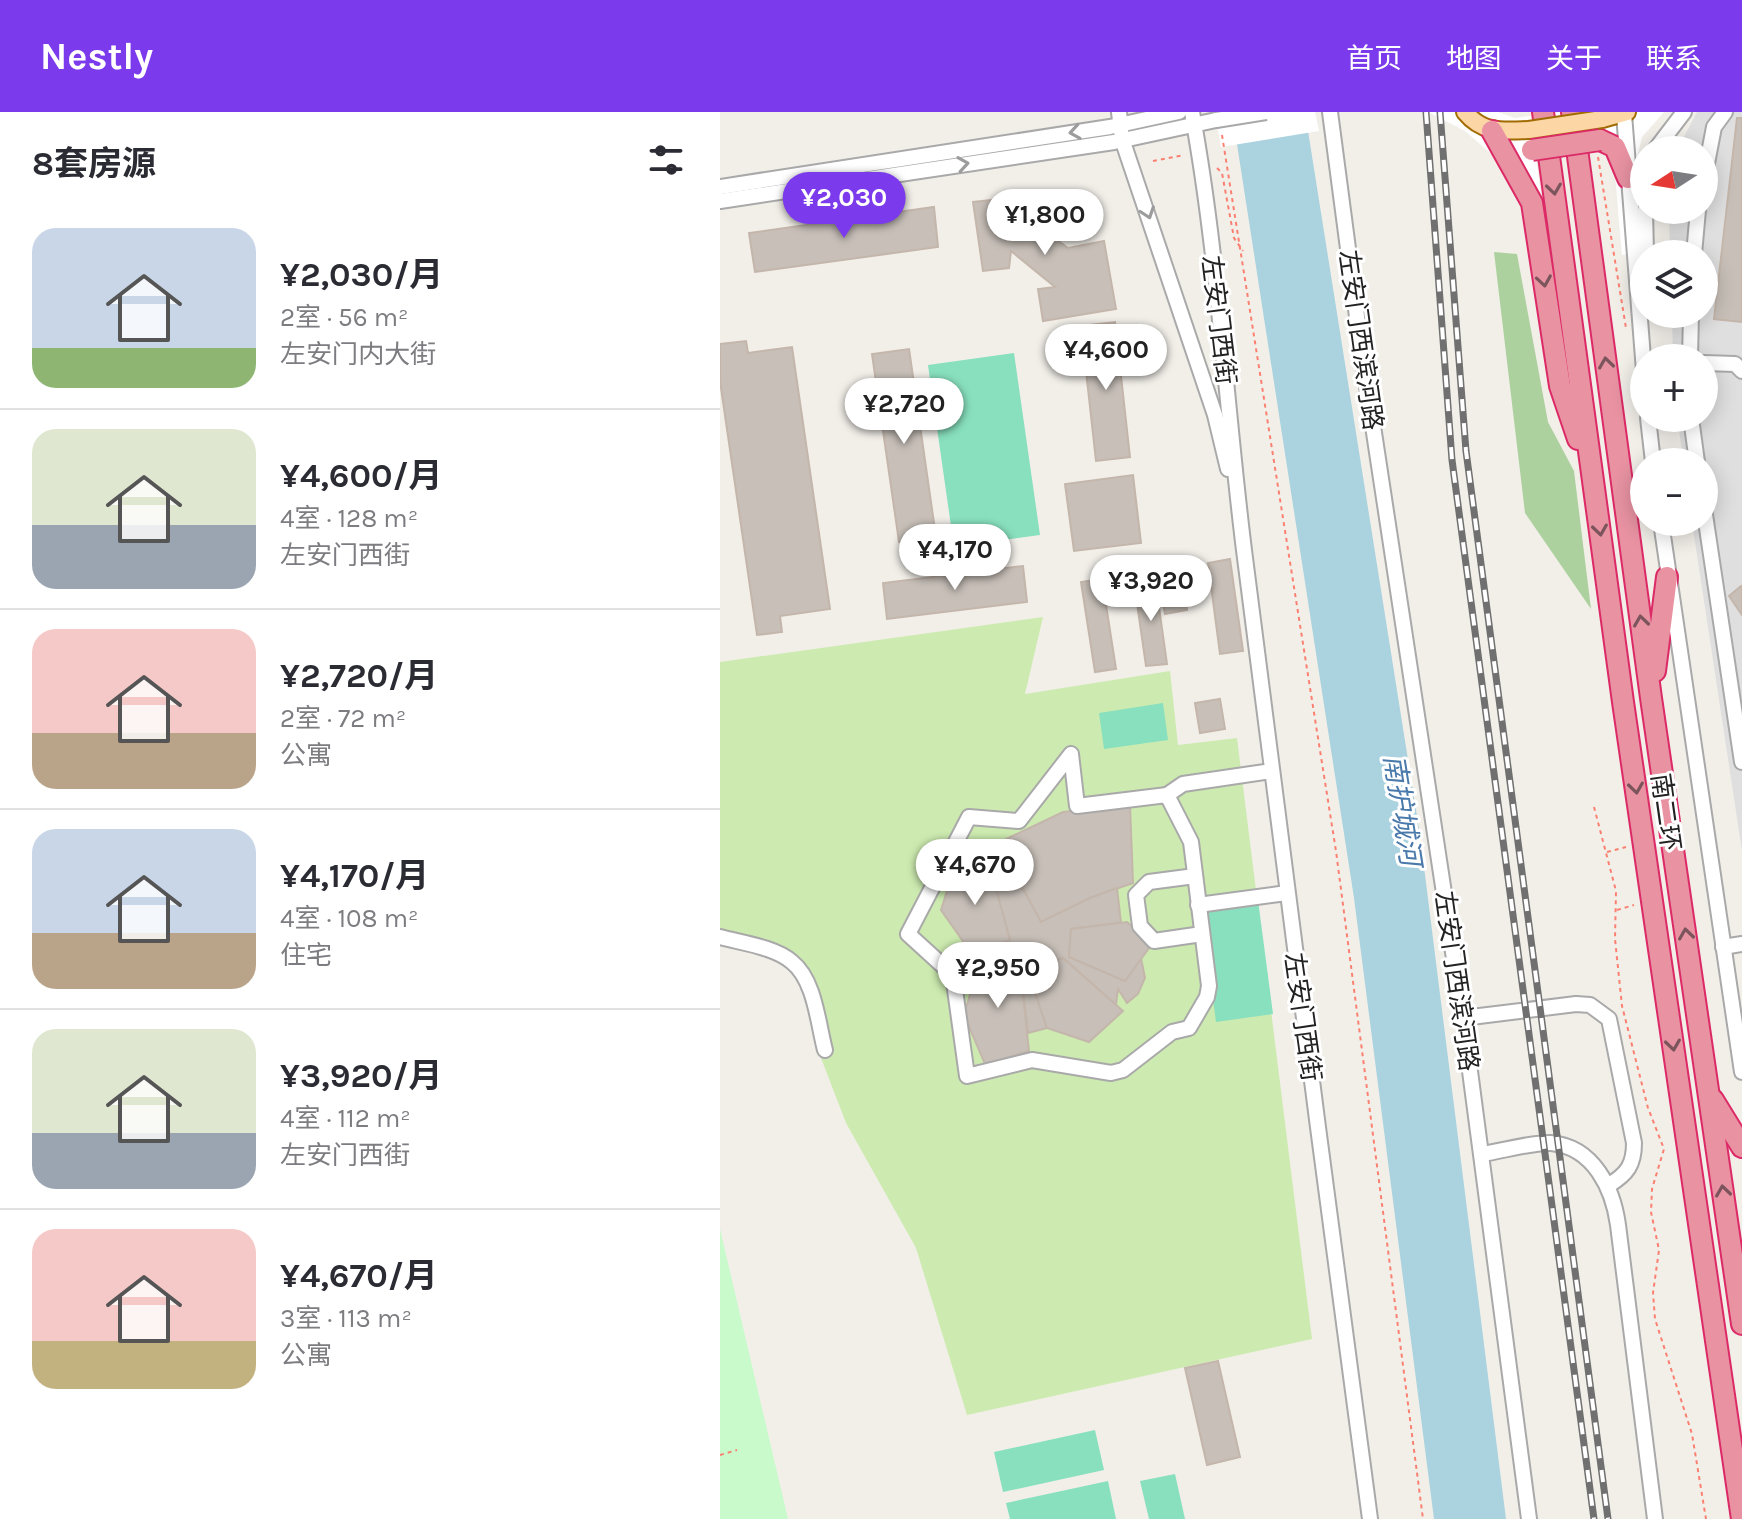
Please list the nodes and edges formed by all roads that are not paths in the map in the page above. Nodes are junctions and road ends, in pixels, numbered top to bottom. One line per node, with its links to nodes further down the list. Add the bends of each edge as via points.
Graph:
1 (1179, 112): 11 (street)
2 (1266, 112): 10 (street, bridge, via 1219,124)
3 (1330, 112): 41 (street, 左安门西滨河路)
4 (1465, 112): 12 (main road, via 1474,124)
5 (1543, 112): 25 (highway, 南二环, one-way to 25)
6 (1572, 112): 30 (highway, 南二环, one-way to 6)
7 (1684, 112): 14 (street)
8 (1725, 112): 15 (street)
9 (1626, 113): 13 (street); 16 (main road, bridge)
10 (1194, 118): 11 (street); 26 (street, 左安门西街)
11 (1120, 125): 18 (street, one-way to 18); 19 (street, one-way to 11); 26 (street, 左安门西街, one-way to 26, via 1215,415)
12 (1492, 131): 16 (main road); 20 (highway)
13 (1631, 136)
14 (1666, 136)
15 (1712, 136)
16 (1530, 140): 17 (highway, bridge, via 1615,147); 20 (highway, via 1525,169)
17 (1630, 166)
18 (720, 187)
19 (720, 201)
20 (1532, 203): 25 (highway, one-way to 25, via 1560,386)
21 (1639, 224): 22 (street)
22 (1640, 344)
23 (1718, 363): 24 (street)
24 (1740, 364)
25 (1594, 486): 52 (highway, 南二环, one-way to 52)
26 (1240, 516): 32 (street, 左安门西街)
27 (1663, 536): 29 (street)
28 (1708, 536): 31 (street)
29 (1667, 577): 30 (highway); 40 (street)
30 (1651, 698): 44 (highway, 南二环, one-way to 30)
31 (1742, 762)
32 (1272, 771): 33 (street, via 1183,784); 35 (street, 左安门西街)
33 (1167, 795): 34 (street, via 1191,842); 37 (street, via 1077,806 1071,754 1019,821 969,817 908,934 953,975 967,1076 1032,1060 1102,1073 1123,1070 1162,1038 1189,1028 1209,992)
34 (1195, 876): 36 (street); 37 (street, via 1149,882 1136,895 1140,926 1154,941)
35 (1287, 893): 36 (street); 49 (street, 左安门西街)
36 (1198, 905): 37 (street)
37 (1202, 934)
38 (720, 937): 42 (street, via 792,961 803,974)
39 (1742, 944): 40 (street)
40 (1723, 947): 43 (street)
41 (1463, 1018): 46 (street, 左安门西滨河路); 47 (street, via 1576,1004 1590,1005 1609,1019 1634,1159 1626,1174)
42 (825, 1050)
43 (1742, 1072)
44 (1709, 1094): 45 (highway); 48 (highway, 南二环, one-way to 44)
45 (1742, 1147)
46 (1482, 1154): 47 (street, via 1549,1143 1567,1147); 50 (street, 左安门西滨河路)
47 (1609, 1185): 51 (street)
48 (1742, 1324)
49 (1370, 1519)
50 (1529, 1519)
51 (1655, 1519)
52 (1742, 1519)

